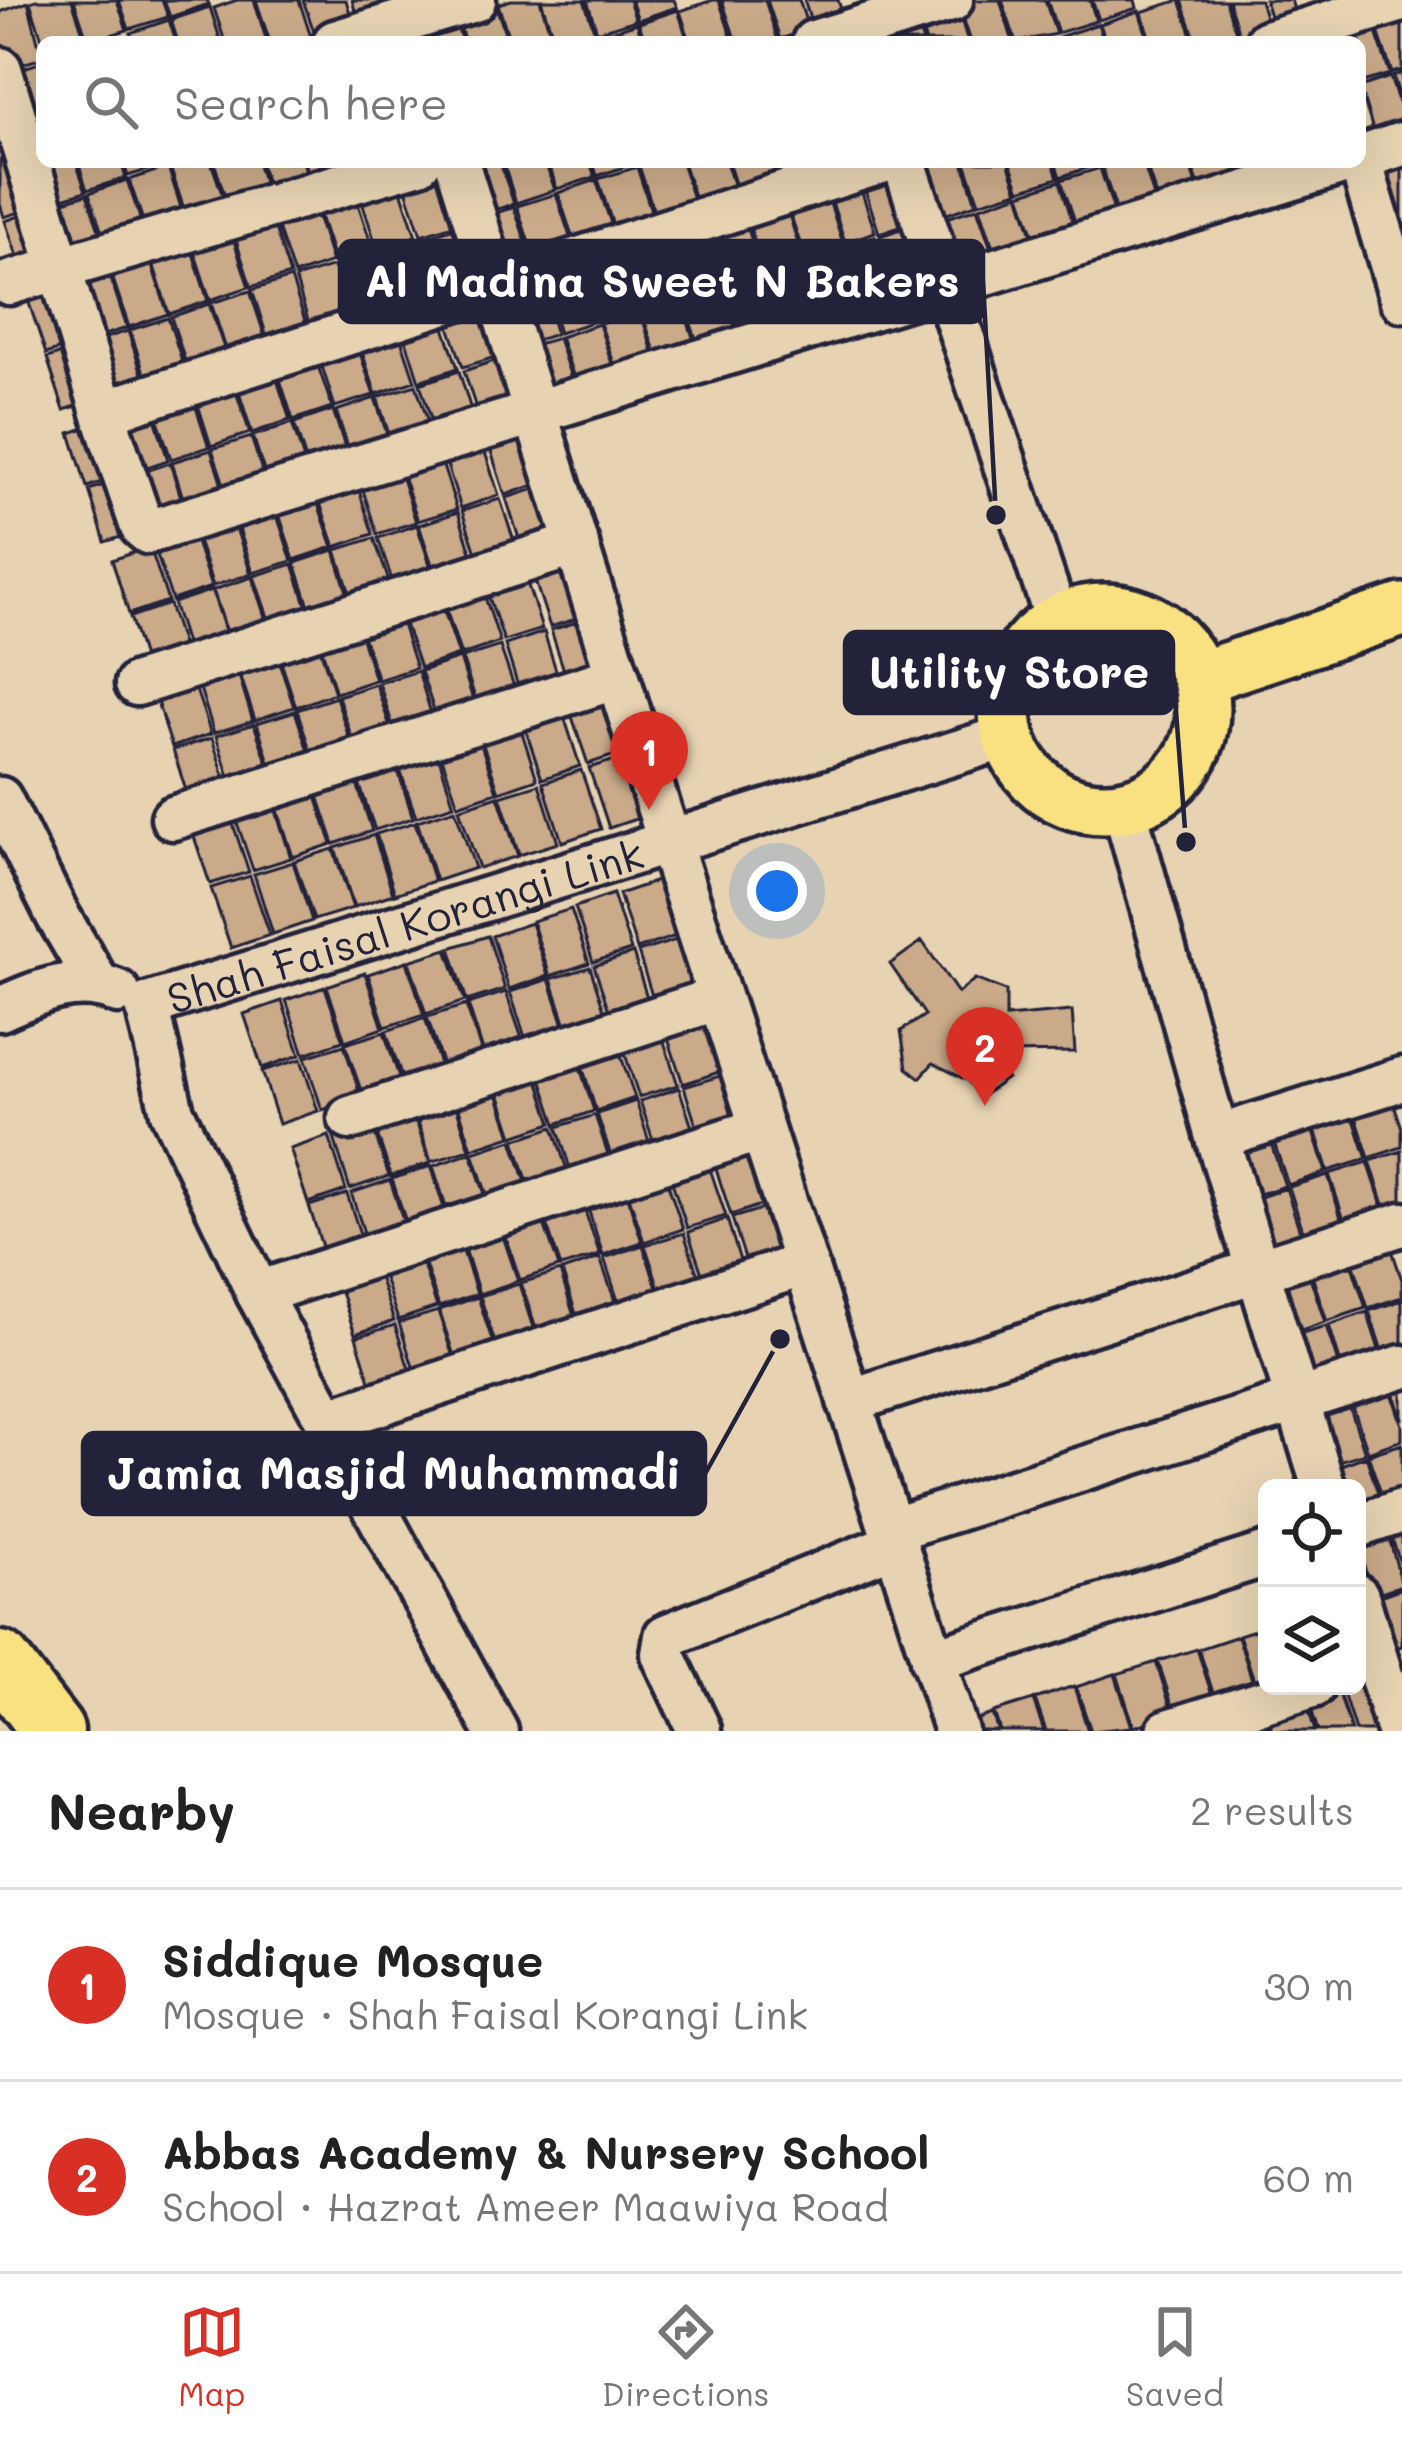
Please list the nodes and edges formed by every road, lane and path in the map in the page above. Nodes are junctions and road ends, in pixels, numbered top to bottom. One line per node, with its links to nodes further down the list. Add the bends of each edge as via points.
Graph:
1 (473, 0): 4 (street)
2 (951, 0): 5 (street)
3 (1402, 1): 6 (street)
4 (415, 20): 7 (street)
5 (860, 23): 8 (street)
6 (1318, 23): 9 (street)
7 (357, 36)
8 (829, 36)
9 (1283, 36)
10 (0, 69): 11 (street)
11 (20, 135): 20 (street)
12 (1402, 144): 13 (street)
13 (1366, 157)
14 (399, 168): 20 (street)
15 (459, 168): 22 (street)
16 (862, 168): 22 (street)
17 (906, 168): 23 (street)
18 (1326, 168): 23 (street)
19 (1363, 168): 24 (street)
20 (60, 268): 21 (street); 25 (street)
21 (9, 283)
22 (496, 286): 25 (street); 26 (street)
23 (942, 286): 26 (street); 29 (street)
24 (1401, 296)
25 (103, 412): 26 (street, via 148,532)
26 (536, 414): 27 (street)
27 (577, 544): 30 (street); 32 (street)
28 (1402, 610): 31 (main road)
29 (1057, 620): 31 (main road, via 1099,610 1141,616 1186,652); 33 (main road, via 1030,641 1012,670)
30 (618, 677): 36 (street); 37 (street)
31 (1198, 678): 35 (main road, via 1203,706 1190,760 1173,782)
32 (137, 684)
33 (1009, 736): 35 (main road, via 1021,763 1053,794 1094,808); 37 (street, Shah Faisal Korangi Link)
34 (0, 799): 38 (street)
35 (1124, 807): 45 (street)
36 (173, 818)
37 (668, 842): 39 (street); 40 (street, Shah Faisal Korangi Link)
38 (99, 986): 40 (street); 41 (street, via 39,992)
39 (719, 998): 43 (street); 44 (street)
40 (147, 1005): 49 (street, via 172,1112)
41 (0, 1009)
42 (1402, 1079): 45 (street)
43 (350, 1118)
44 (761, 1129): 47 (street); 49 (street)
45 (1217, 1137): 48 (street)
46 (1402, 1224): 48 (street)
47 (805, 1264): 52 (street); 53 (street)
48 (1257, 1268): 51 (street); 52 (street)
49 (258, 1293): 53 (street)
50 (1402, 1367): 51 (street)
51 (1297, 1400): 54 (street); 57 (street)
52 (849, 1401): 57 (street)
53 (329, 1420): 66 (street)
54 (1321, 1479)
55 (1402, 1511): 56 (street)
56 (1366, 1523)
57 (893, 1537): 60 (street); 64 (street, via 667,1636 663,1654)
58 (1258, 1557): 60 (street)
59 (1366, 1625): 62 (street)
60 (932, 1660): 67 (street)
61 (0, 1662): 65 (highway)
62 (1379, 1666): 69 (street)
63 (1284, 1695): 68 (street)
64 (699, 1730)
65 (53, 1731)
66 (496, 1731)
67 (956, 1731)
68 (1168, 1731)
69 (1398, 1731)

